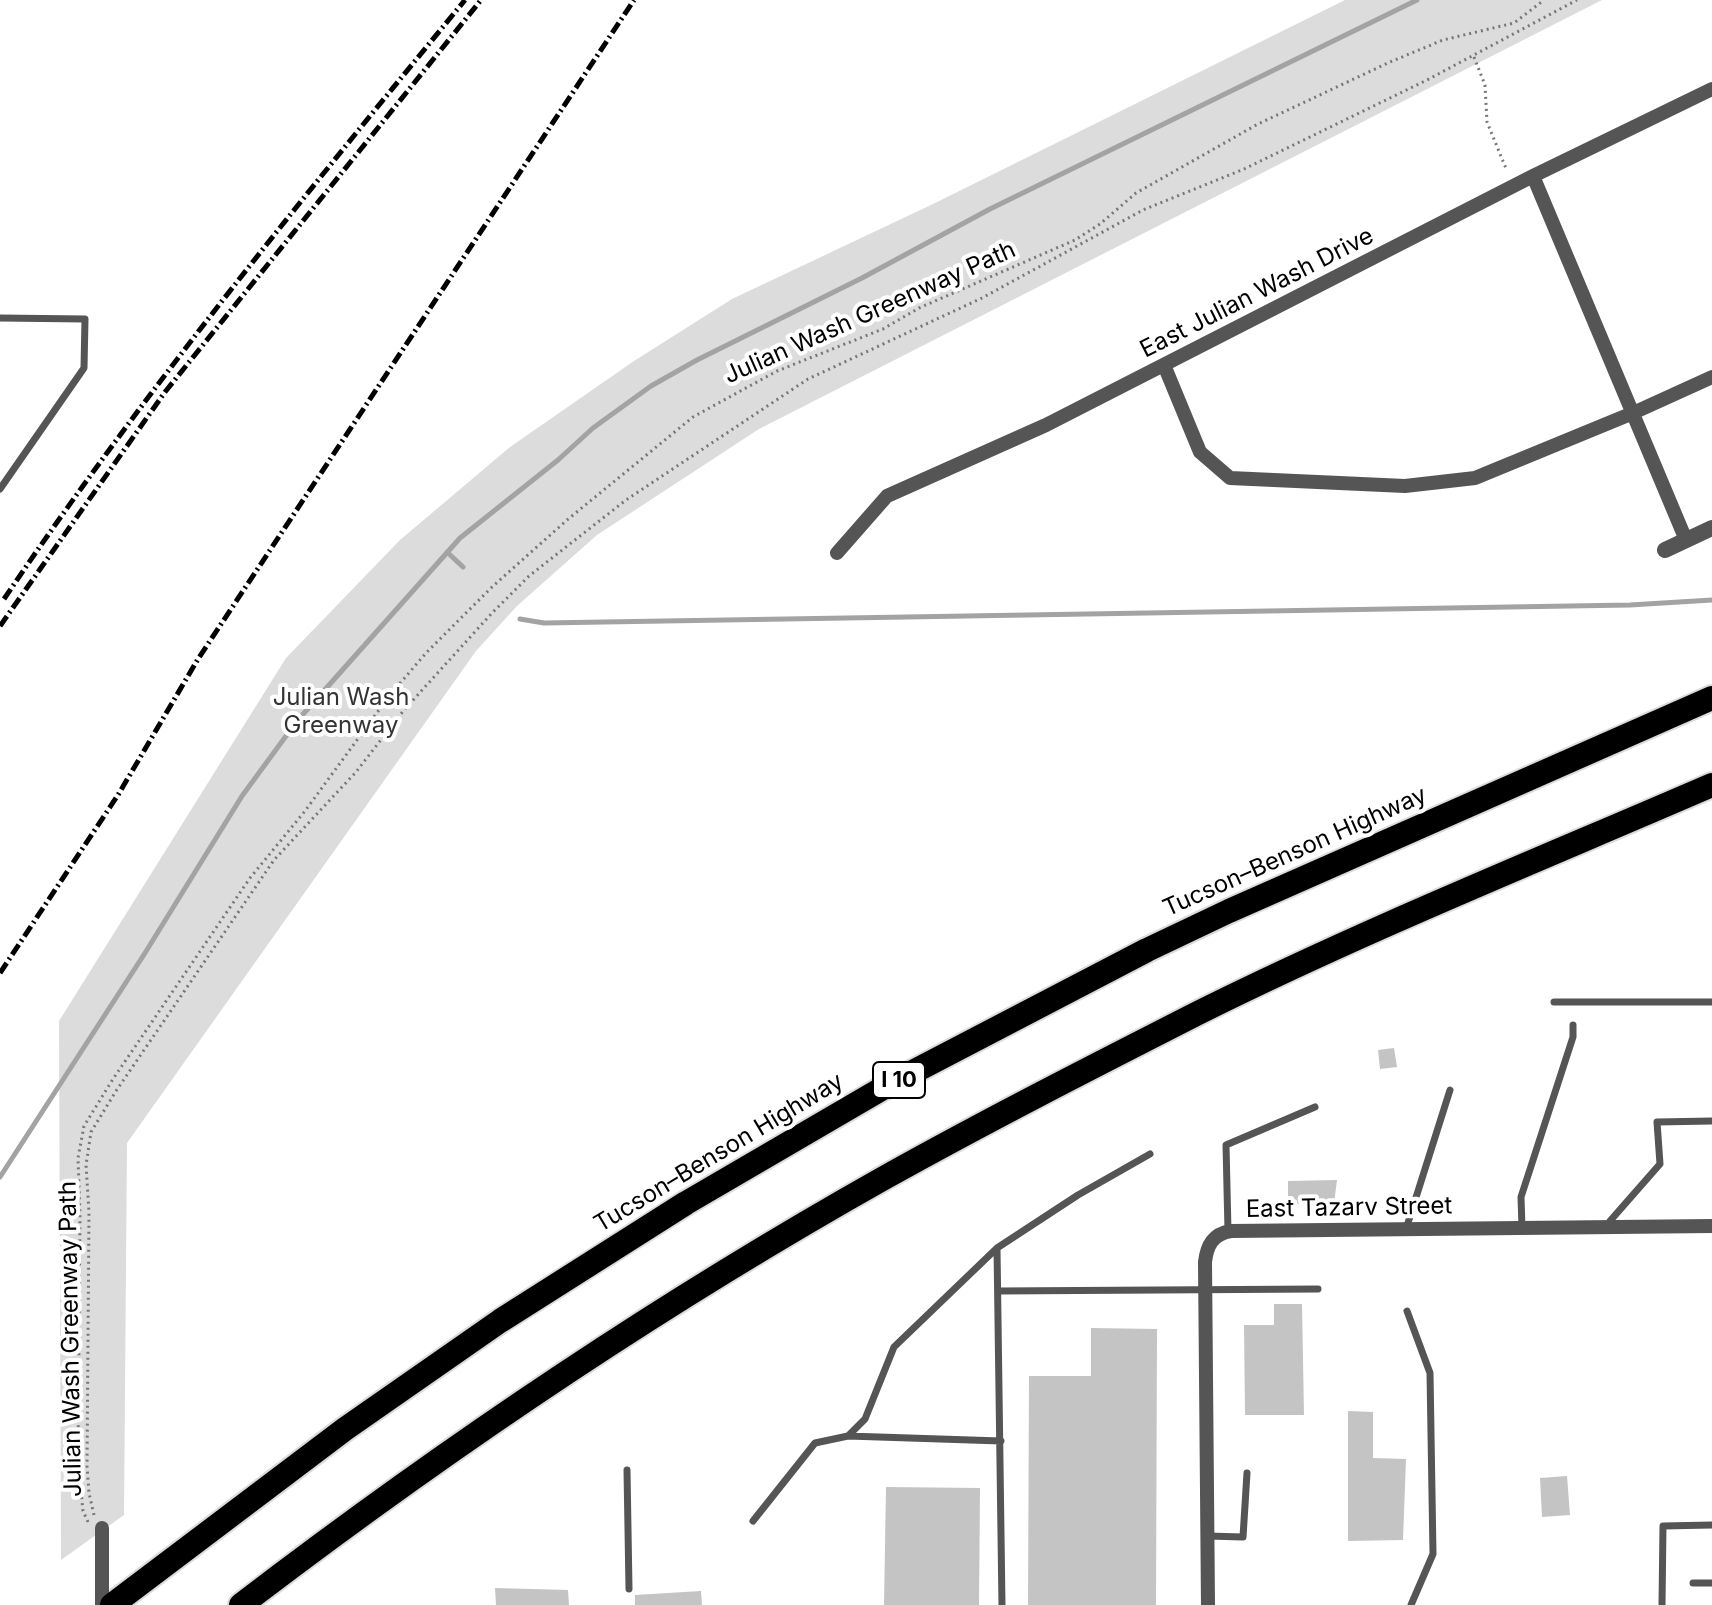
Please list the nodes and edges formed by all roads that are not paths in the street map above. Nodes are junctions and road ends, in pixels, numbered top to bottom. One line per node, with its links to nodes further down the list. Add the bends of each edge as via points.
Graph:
1 (1712, 89): 2 (street, East Julian Wash Drive)
2 (1533, 176): 4 (street, East Julian Wash Drive); 6 (street)
3 (0, 318): 7 (lane, via 85,319 84,368)
4 (1164, 365): 6 (street, via 1200,452 1230,478 1405,486 1475,478); 11 (street, East Julian Wash Drive, via 887,496)
5 (1712, 377): 6 (street)
6 (1633, 413): 9 (street)
7 (0, 489)
8 (1712, 528): 9 (street)
9 (1686, 540): 10 (street)
10 (1665, 550)
11 (837, 553)
12 (1712, 698): 43 (highway, Tucson–Benson Highway / I 10, via 1229,911 890,1084 686,1203 500,1321 345,1429)
13 (1712, 785): 44 (highway, via 1203,1011 883,1179 610,1344 426,1469)
14 (1554, 1002): 15 (lane)
15 (1712, 1002)
16 (1573, 1025): 23 (lane, via 1521,1197)
17 (1450, 1090): 24 (lane)
18 (1315, 1107): 25 (lane, via 1226,1145)
19 (1712, 1121): 22 (lane, via 1657,1122 1660,1164)
20 (1150, 1154): 26 (lane)
21 (1712, 1226): 22 (street, East Tazarv Street)
22 (1610, 1227): 23 (street, East Tazarv Street)
23 (1522, 1228): 24 (street, East Tazarv Street)
24 (1406, 1229): 25 (street, East Tazarv Street)
25 (1228, 1231): 28 (street, East Tazarv Street, via 1208,1244)
26 (997, 1248): 29 (lane); 31 (lane, via 894,1347 865,1419)
27 (1318, 1289): 28 (lane)
28 (1205, 1290): 29 (lane); 38 (street, East Tazarv Street)
29 (998, 1291): 32 (lane)
30 (1407, 1311): 47 (lane, via 1430,1373 1433,1554)
31 (848, 1436): 32 (lane); 35 (lane, via 815,1443)
32 (1001, 1441): 45 (lane)
33 (627, 1470): 41 (lane)
34 (1247, 1473): 38 (lane, via 1243,1537)
35 (753, 1521)
36 (1712, 1525): 48 (lane, via 1663,1526)
37 (102, 1528): 42 (street)
38 (1207, 1536): 46 (street, East Tazarv Street)
39 (1693, 1583): 40 (lane)
40 (1712, 1583)
41 (629, 1589)
42 (102, 1605)
43 (112, 1605)
44 (241, 1605)
45 (1002, 1605)
46 (1208, 1605)
47 (1411, 1605)
48 (1662, 1605)

